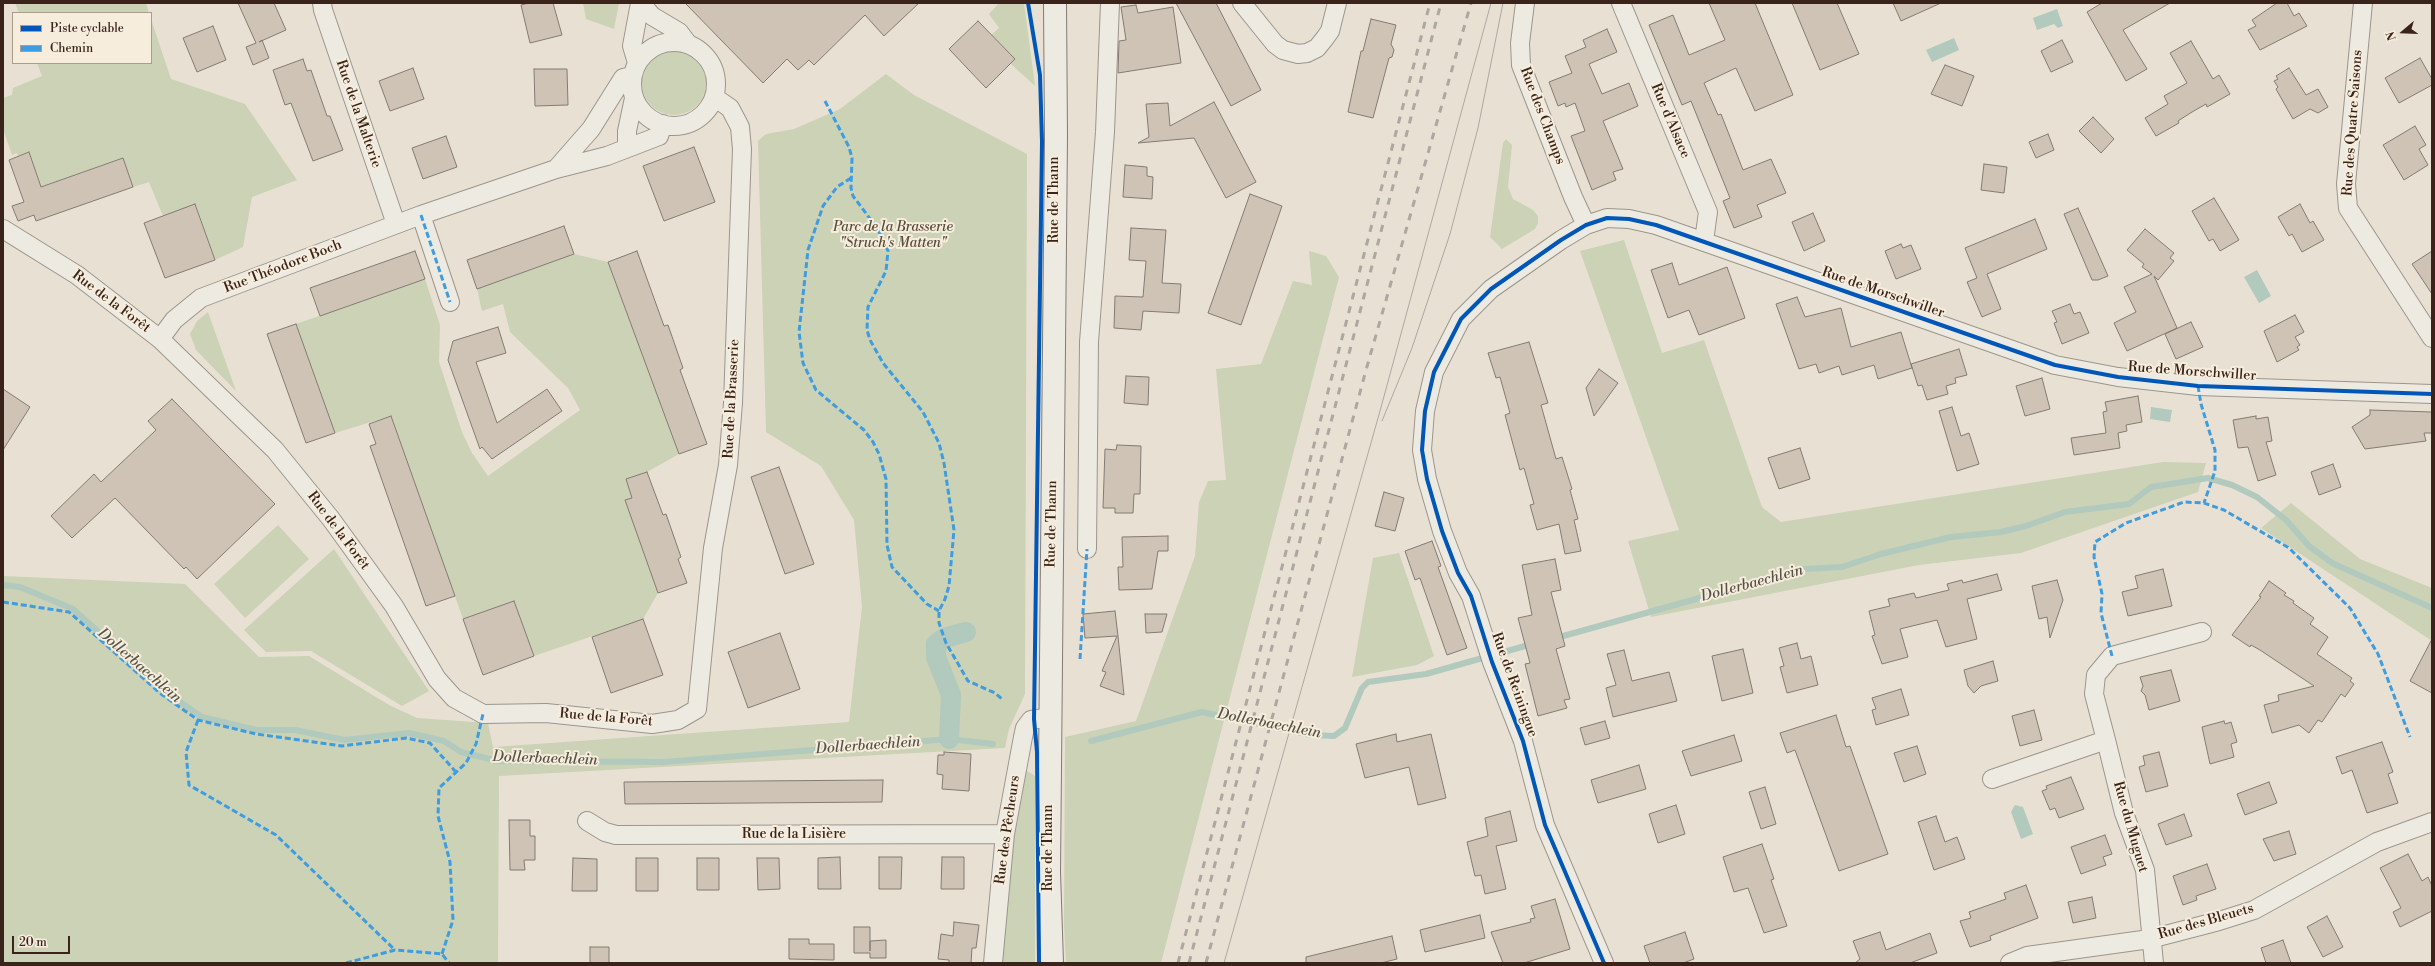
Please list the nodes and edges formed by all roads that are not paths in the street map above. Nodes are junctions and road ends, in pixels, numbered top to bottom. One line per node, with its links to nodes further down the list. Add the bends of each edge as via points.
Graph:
1 (322, 3): 20 (street, Rue de la Malterie)
2 (640, 3): 11 (street, via 652,16 679,32); 12 (street, via 632,46)
3 (1042, 3): 13 (main road, Rue de Thann)
4 (1055, 3): 13 (main road, Rue de Thann)
5 (1110, 3): 29 (street, via 1105,132 1090,342)
6 (1337, 3): 10 (street, via 1334,20 1325,38 1316,48 1298,54 1283,50 1276,44)
7 (1525, 3): 21 (street, Rue des Champs, via 1521,32 1522,65)
8 (1621, 3): 23 (street, Rue d'Alsace, via 1708,212)
9 (2363, 3): 25 (street, Rue des Quatre Saisons, via 2346,184 2348,208)
10 (1242, 4)
11 (688, 44): 12 (street, via 677,42 654,47 644,54); 14 (street, via 700,50 709,60 716,84)
12 (635, 69): 15 (street); 18 (street, Rue Théodore Boch, via 623,78 591,129)
13 (1056, 85): 32 (main road, Rue de Thann)
14 (714, 97): 16 (street, via 704,113 688,124); 31 (street, Rue de la Brasserie, via 730,108 740,127 742,149 733,403 728,465 713,548)
15 (634, 98): 16 (street, via 650,119); 17 (street, via 627,131)
16 (663, 124): 17 (street, Rue Théodore Boch, via 659,136)
17 (627, 148): 18 (street, Rue Théodore Boch)
18 (556, 169): 19 (street, Rue Théodore Boch)
19 (421, 216): 20 (street, Rue Théodore Boch); 24 (street)
20 (396, 224): 26 (street, Rue Théodore Boch, via 201,298 174,320)
21 (1586, 225): 23 (street, Rue de Morschwiller, via 1607,218 1629,219); 28 (street, Rue de Morschwiller, via 1504,279 1471,307 1461,319 1440,357)
22 (3, 229): 26 (street, Rue de la Forêt, via 77,275)
23 (1704, 241): 27 (street, Rue de Morschwiller, via 2055,365 2118,377 2198,386)
24 (450, 302)
25 (2432, 338)
26 (160, 339): 31 (street, Rue de la Forêt, via 280,456 331,519 394,606 437,679 454,698 483,714 546,712 652,724 678,720)
27 (2432, 394)
28 (1425, 411): 41 (street, Rue de Reiningue, via 1422,450 1431,495 1453,561 1474,603 1490,656 1504,688 1526,752 1545,825)
29 (1087, 549)
30 (2202, 632): 33 (street, Rue du Muguet, via 2112,656 2096,675 2094,694)
31 (697, 709)
32 (1051, 717): 37 (street, Rue des Pêcheurs, via 1031,720 1025,728); 40 (main road, Rue de Thann, via 1049,872)
33 (2106, 740): 34 (street); 38 (street, Rue du Muguet, via 2124,812 2145,870)
34 (1992, 779)
35 (587, 821): 37 (street, Rue de la Lisière, via 605,832 616,835)
36 (2432, 822): 38 (street, Rue des Bleuets, via 2377,842 2254,910)
37 (1005, 834): 39 (street, Rue des Pêcheurs)
38 (2150, 938): 42 (street, Rue des Bleuets, via 2027,956); 43 (street, Rue du Muguet)
39 (993, 963)
40 (1052, 963)
41 (1604, 963)
42 (2010, 963)
43 (2154, 963)

